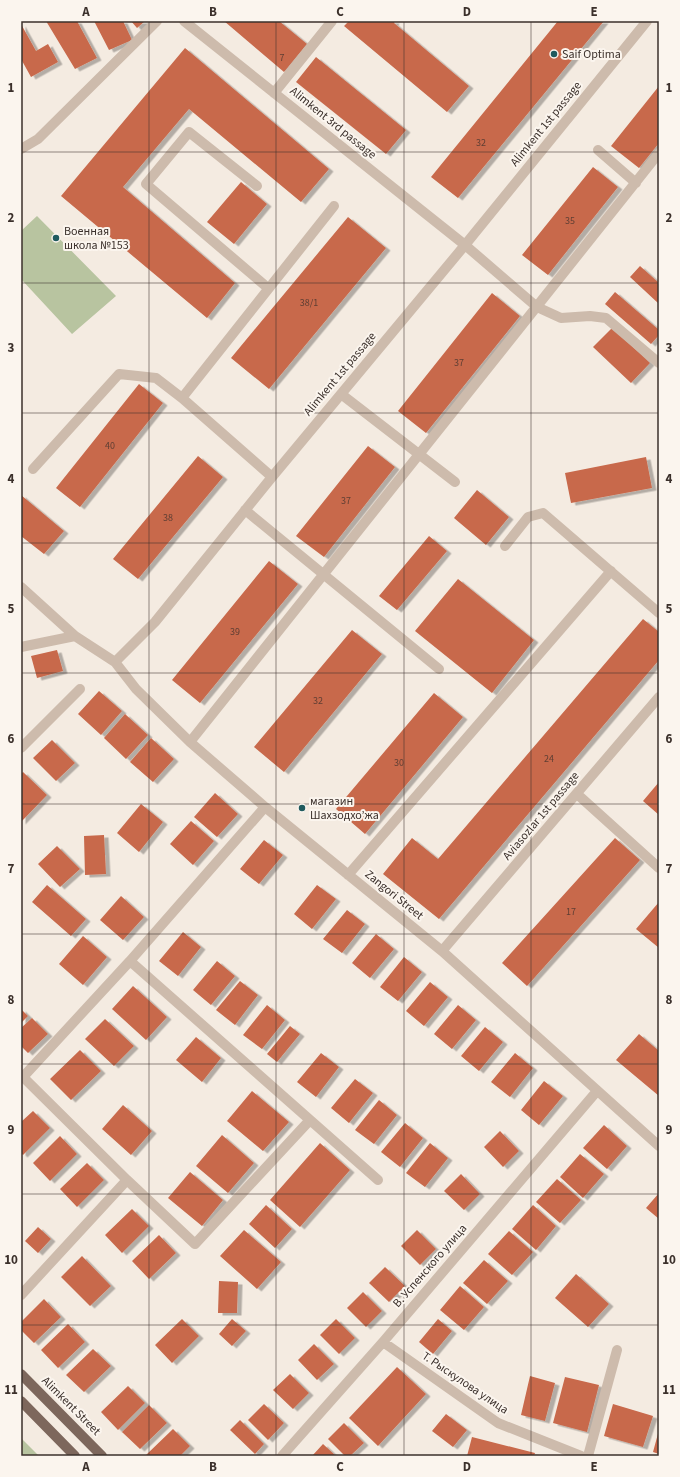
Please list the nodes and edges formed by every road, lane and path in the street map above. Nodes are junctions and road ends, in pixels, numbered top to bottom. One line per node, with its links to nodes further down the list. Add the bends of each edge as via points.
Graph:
1 (157, 21): 6 (street, via 38,139)
2 (184, 21): 5 (street, Alimkent 3rd passage)
3 (332, 21): 5 (street)
4 (647, 21): 12 (street, Alimkent 1st passage)
5 (274, 93): 12 (street, Alimkent 3rd passage)
6 (21, 149)
7 (598, 150): 9 (street)
8 (659, 153): 9 (street)
9 (636, 183): 14 (street)
10 (257, 186): 13 (street, via 189,132 146,184)
11 (334, 206): 13 (street)
12 (465, 245): 14 (street, Alimkent 3rd passage); 16 (street, Alimkent 1st passage)
13 (268, 288): 17 (street)
14 (537, 307): 15 (street, Alimkent 3rd passage, via 561,318 606,318); 24 (street)
15 (659, 363)
16 (341, 394): 19 (street, Alimkent 1st passage); 20 (street)
17 (182, 398): 18 (street, via 156,378 119,374); 19 (street)
18 (33, 469)
19 (272, 478): 21 (street, Alimkent 1st passage)
20 (455, 482)
21 (245, 510): 24 (street); 29 (street, Alimkent 1st passage, via 155,622)
22 (505, 546): 23 (street, via 528,517 543,513)
23 (611, 571): 26 (street); 38 (street)
24 (323, 574): 30 (street); 33 (street)
25 (21, 587): 27 (street)
26 (659, 613)
27 (75, 636): 28 (street); 29 (street)
28 (21, 647)
29 (115, 662): 33 (street, Zangori Street, via 136,688)
30 (439, 669)
31 (80, 689): 34 (street)
32 (659, 697): 35 (street, Aviasozlar 1st passage)
33 (190, 742): 36 (street, Zangori Street)
34 (21, 748)
35 (576, 794): 37 (street); 39 (street, Aviasozlar 1st passage)
36 (265, 807): 38 (street, Zangori Street); 40 (street)
37 (659, 868)
38 (348, 875): 39 (street, Zangori Street)
39 (442, 951): 42 (street, Zangori Street)
40 (130, 961): 41 (street); 43 (street)
41 (22, 1076): 45 (street)
42 (597, 1091): 44 (street, Zangori Street); 48 (street, В. Успенского улица)
43 (310, 1120): 45 (street, via 195,1244); 46 (street)
44 (659, 1146)
45 (127, 1180): 47 (street)
46 (378, 1180)
47 (21, 1295)
48 (383, 1342): 54 (street, В. Успенского улица); 55 (street, Т. Рыскулова улица, via 498,1423)
49 (617, 1350): 56 (street)
50 (21, 1374): 53 (main road, Alimkent Street)
51 (21, 1401): 52 (main road)
52 (75, 1456)
53 (102, 1456)
54 (282, 1456)
55 (581, 1456)
56 (588, 1456)

